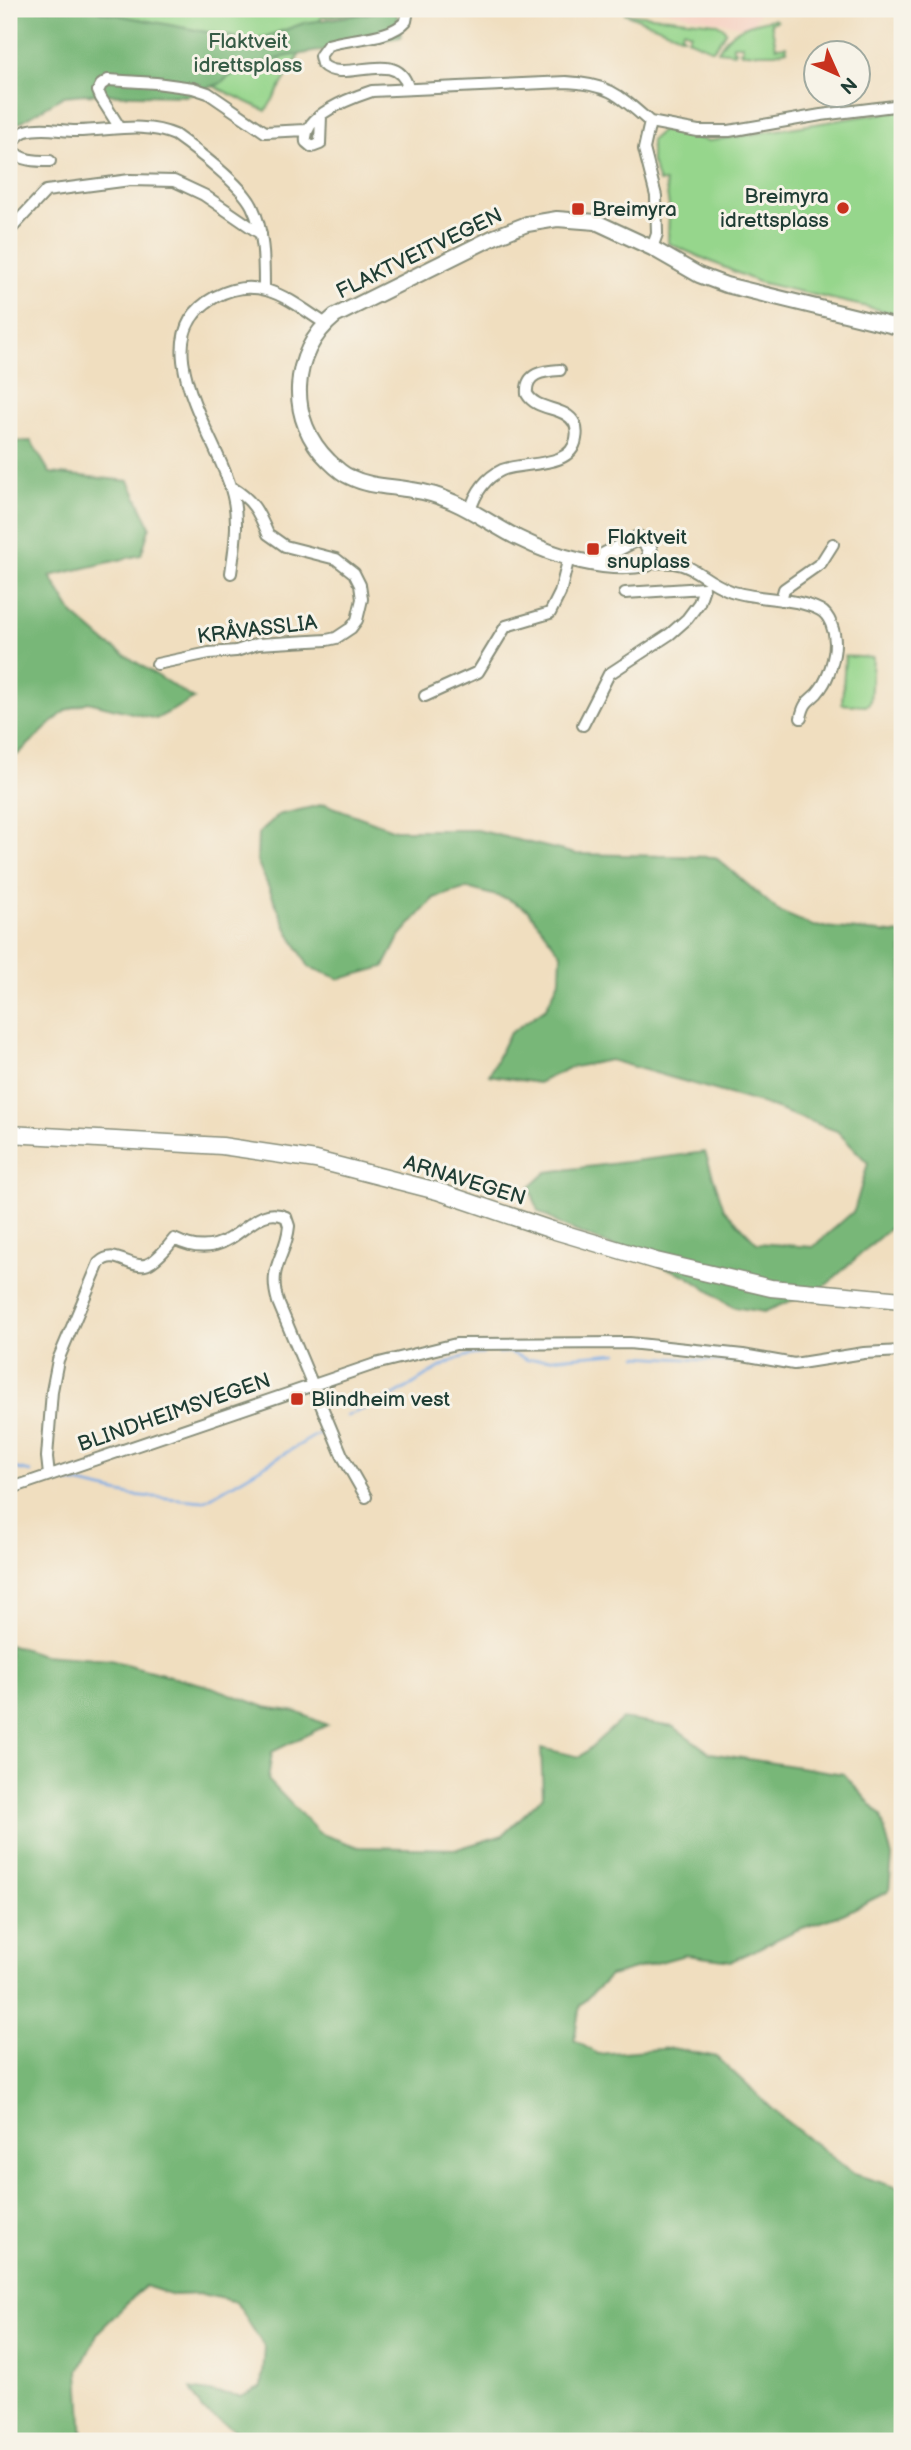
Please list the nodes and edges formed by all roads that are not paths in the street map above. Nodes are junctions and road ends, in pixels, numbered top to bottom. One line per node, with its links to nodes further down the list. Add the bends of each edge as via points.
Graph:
1 (408, 10): 2 (street, via 405,21 391,33 328,45 320,56 322,64 332,70 389,68 405,78)
2 (408, 88): 4 (street, via 372,91); 5 (street, via 585,83 616,93)
3 (902, 104): 5 (street, via 729,131 698,131)
4 (321, 115): 7 (street); 7 (street, via 320,145 307,144)
5 (650, 122): 11 (street, via 645,149 657,205)
6 (120, 128): 7 (street, via 98,91 108,80 193,88 208,93 265,132); 8 (street, via 27,130 13,141 16,155); 10 (street, via 163,130 186,143 245,195)
7 (306, 130)
8 (50, 161)
9 (9, 231): 10 (street, via 46,191 130,180 174,181 204,195)
10 (261, 234): 12 (street)
11 (652, 248): 13 (main road, FLAKTVEITVEGEN, via 596,222 556,219 527,224); 14 (main road, FLAKTVEITVEGEN, via 726,285)
12 (264, 287): 13 (street); 16 (street, KRÅVASSLIA, via 229,291 204,304 185,332 182,346 186,379)
13 (326, 324): 17 (main road, FLAKTVEITVEGEN, via 311,344 299,377 303,425 317,449 346,476 431,494)
14 (902, 328)
15 (560, 370): 17 (street, via 533,376 527,382 527,394 536,405 566,414 574,422 577,435 572,450 555,460 501,471 483,484)
16 (231, 486): 22 (street, KRÅVASSLIA, via 237,530); 26 (street, KRÅVASSLIA, via 246,495 268,534 285,546 347,566 360,585 357,620 336,638 258,644)
17 (470, 511): 19 (main road, FLAKTVEITVEGEN, via 519,539)
18 (833, 544): 25 (street, via 821,563 785,589)
19 (569, 557): 20 (main road, FLAKTVEITVEGEN); 27 (street, via 550,613 506,626 478,671)
20 (591, 562): 21 (main road, FLAKTVEITVEGEN); 21 (main road, via 638,538 649,547)
21 (648, 564): 23 (street, FLAKTVEITVEGEN, via 671,562 696,569)
22 (231, 573)
23 (706, 584): 24 (street, FLAKTVEITVEGEN); 25 (street, FLAKTVEITVEGEN); 29 (street, via 687,619 609,674)
24 (625, 593)
25 (781, 600): 28 (street, FLAKTVEITVEGEN, via 822,611 832,625 831,666 820,691 806,702)
26 (157, 664)
27 (425, 696)
28 (801, 718)
29 (583, 725)
30 (9, 1134): 31 (highway, ARNAVEGEN, via 222,1146 316,1160 437,1191 694,1270 771,1288)
31 (902, 1300)
32 (902, 1351): 33 (street, BLINDHEIMSVEGEN, via 793,1364 629,1343 456,1344)
33 (312, 1385): 34 (street, BLINDHEIMSVEGEN); 34 (street, BLINDHEIMSVEGEN, via 275,1292 274,1270 289,1231 286,1217 265,1215 215,1246 194,1247 174,1239 148,1265 109,1257 94,1270 58,1360 52,1391); 36 (street, BLINDHEIMSVEGEN)
34 (49, 1475): 35 (street, BLINDHEIMSVEGEN)
35 (9, 1489)
36 (366, 1497)

